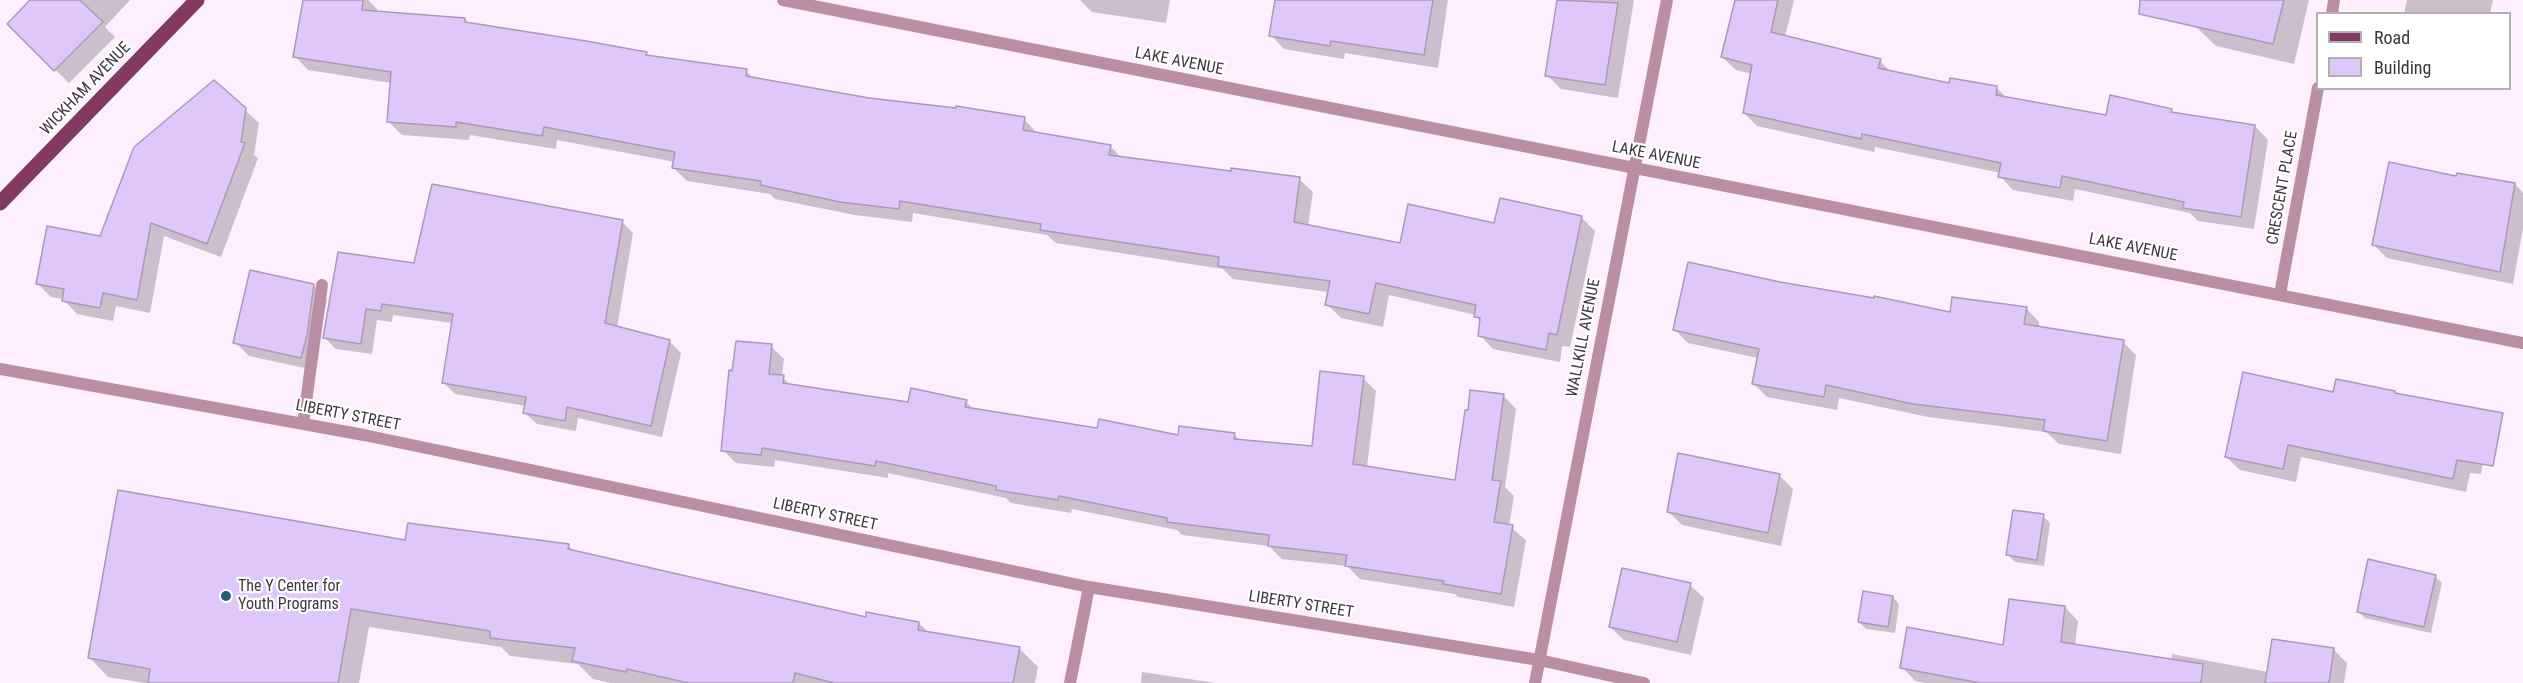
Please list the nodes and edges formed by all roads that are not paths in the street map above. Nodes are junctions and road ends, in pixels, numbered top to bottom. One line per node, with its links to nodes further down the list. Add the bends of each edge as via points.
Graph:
1 (197, 0): 6 (main road, WICKHAM AVENUE)
2 (783, 0): 5 (street, LAKE AVENUE)
3 (1666, 0): 5 (street, WALLKILL AVENUE)
4 (2318, 90): 8 (street, CRESCENT PLACE)
5 (1633, 168): 8 (street, LAKE AVENUE); 13 (street, WALLKILL AVENUE)
6 (0, 203)
7 (322, 285): 11 (street)
8 (2280, 294): 9 (street, LAKE AVENUE)
9 (2523, 343)
10 (0, 369): 11 (street, LIBERTY STREET)
11 (303, 424): 12 (street, LIBERTY STREET)
12 (1089, 587): 13 (street, LIBERTY STREET); 14 (street)
13 (1539, 660): 15 (street, WALLKILL AVENUE); 16 (street, LIBERTY STREET)
14 (1070, 683)
15 (1535, 683)
16 (1644, 683)

